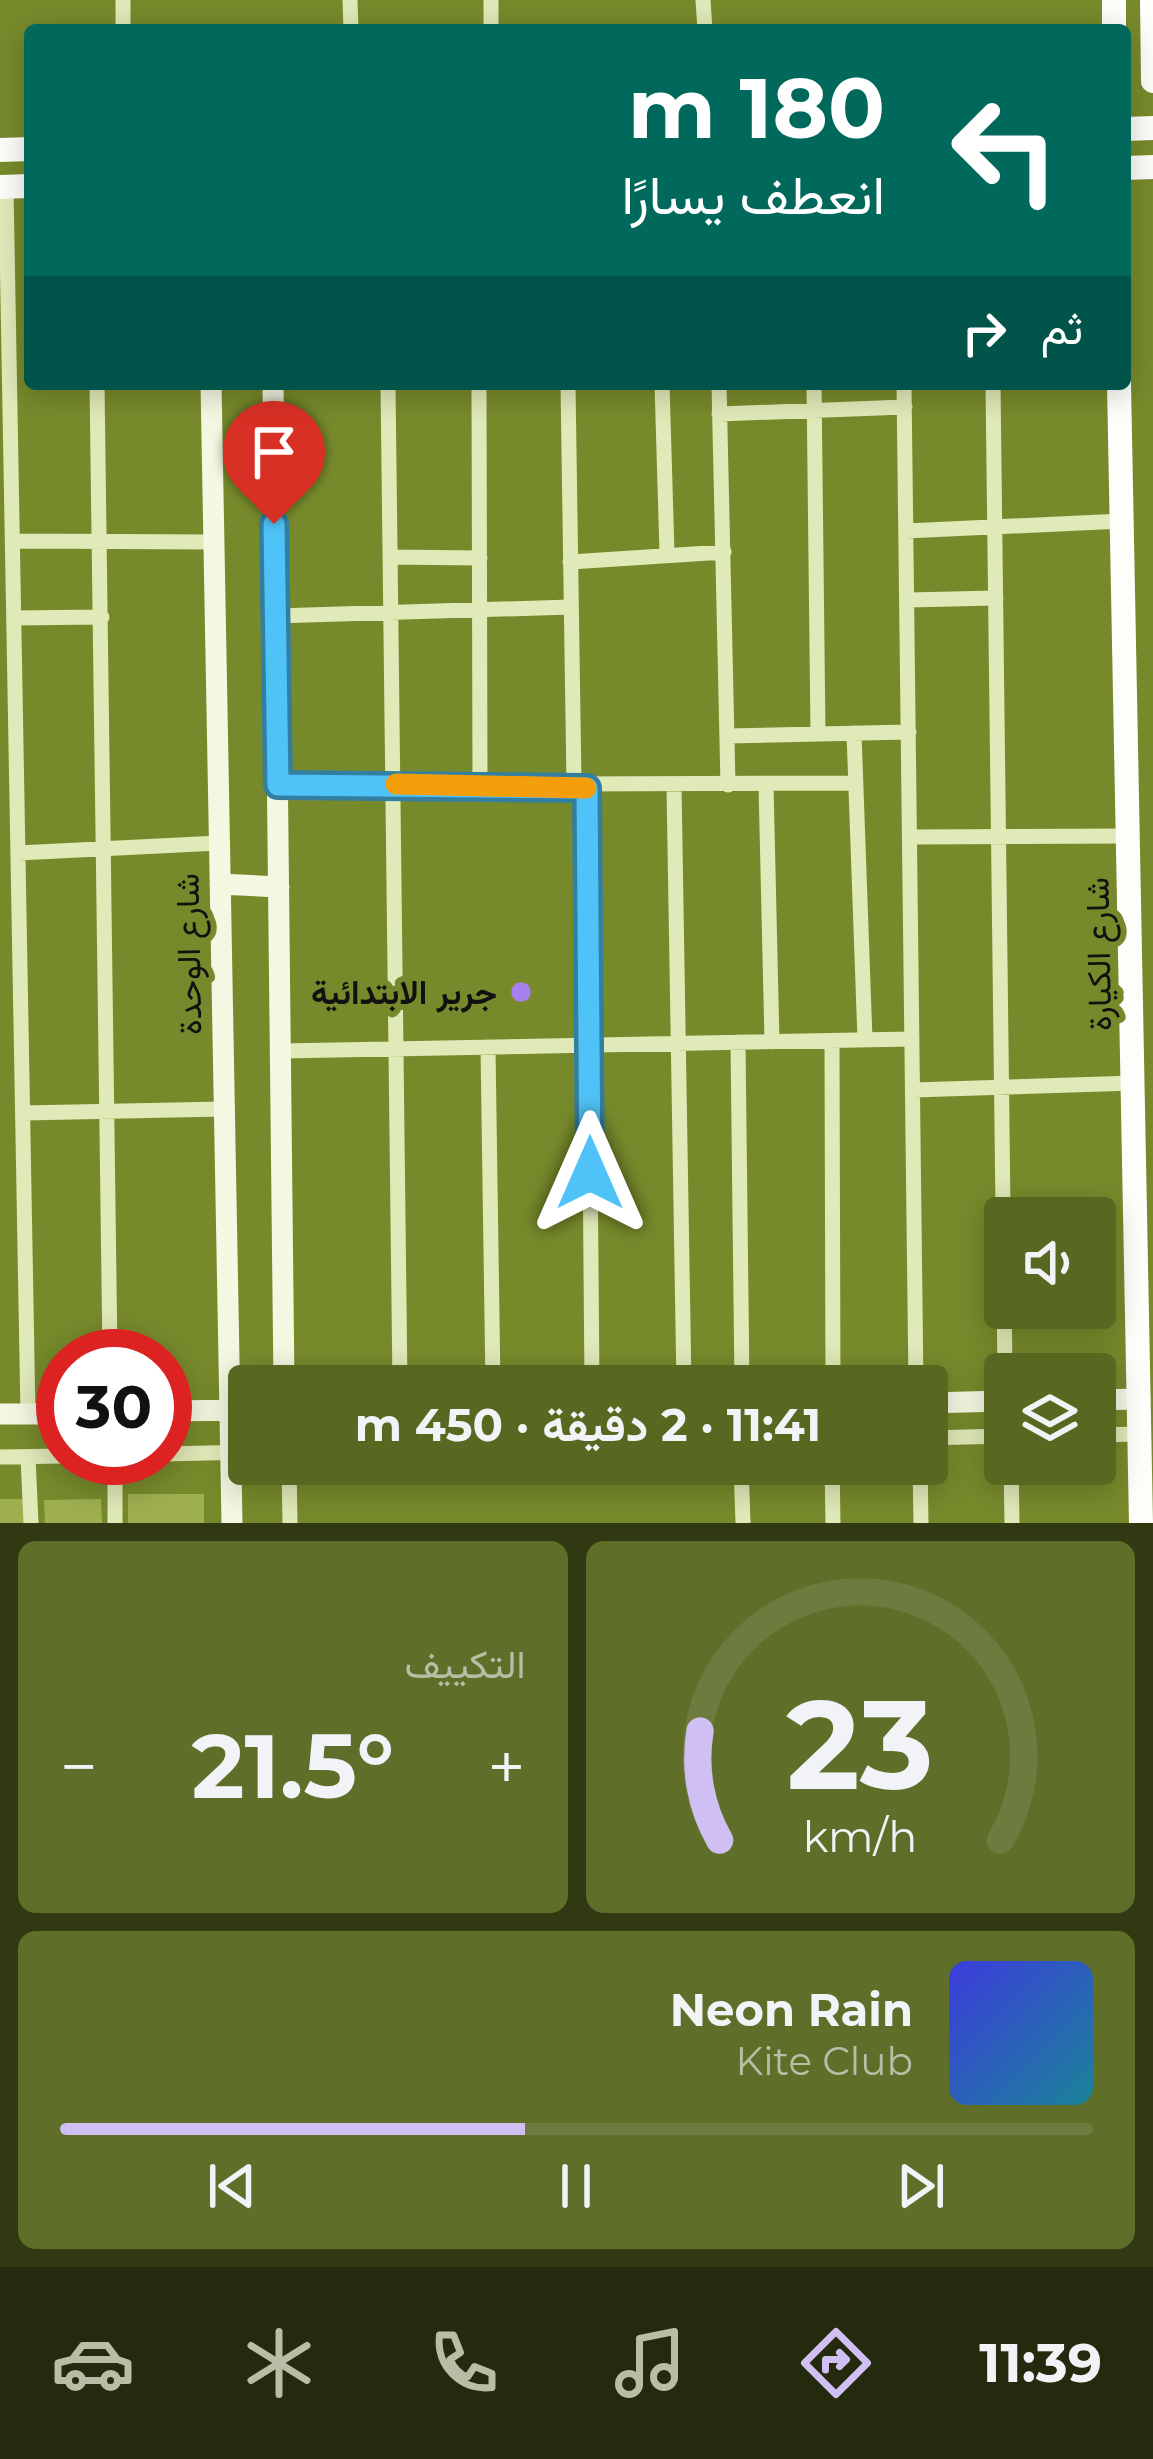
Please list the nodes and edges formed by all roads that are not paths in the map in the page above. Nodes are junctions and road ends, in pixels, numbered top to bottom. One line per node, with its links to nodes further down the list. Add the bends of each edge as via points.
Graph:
1 (1152, 0): 2 (main road)
2 (1153, 81)
3 (12, 187): 19 (street)
4 (98, 390): 24 (street)
5 (211, 390): 25 (street, شارع الوحدة)
6 (273, 390): 36 (street)
7 (388, 390): 28 (street)
8 (479, 390): 29 (street)
9 (568, 390): 30 (street)
10 (662, 390): 27 (street)
11 (719, 390): 18 (street)
12 (814, 390): 17 (street)
13 (904, 390): 16 (street)
14 (993, 390): 21 (street)
15 (1120, 390): 20 (main road, شارع الكيارة)
16 (905, 407): 17 (street); 22 (street)
17 (814, 410): 18 (street); 41 (street)
18 (719, 414): 26 (street)
19 (5, 424): 23 (street)
20 (1123, 521): 21 (street); 52 (main road, شارع الكيارة)
21 (995, 529): 22 (street); 31 (street)
22 (906, 531): 32 (street)
23 (13, 541): 24 (street); 38 (street)
24 (101, 541): 25 (street); 37 (street)
25 (214, 542): 55 (street, شارع الوحدة)
26 (724, 552): 27 (street); 42 (street)
27 (667, 553): 30 (street)
28 (390, 557): 29 (street); 35 (street)
29 (479, 558): 34 (street)
30 (570, 562): 33 (street)
31 (996, 598): 32 (street); 54 (street)
32 (908, 600): 39 (street)
33 (571, 608): 34 (street); 50 (street)
34 (480, 610): 35 (street); 46 (street)
35 (390, 613): 36 (street); 45 (street)
36 (275, 616): 48 (street)
37 (102, 617): 38 (street); 56 (street)
38 (14, 618): 43 (street)
39 (909, 732): 40 (street); 53 (street)
40 (854, 733): 41 (street); 44 (street)
41 (818, 734): 42 (street)
42 (727, 736): 49 (street)
43 (8, 748): 57 (street)
44 (854, 783): 47 (street); 62 (street)
45 (392, 784): 46 (street); 48 (street); 69 (street)
46 (480, 784): 50 (street)
47 (766, 784): 49 (street); 64 (street)
48 (278, 785): 60 (street)
49 (728, 785): 51 (street)
50 (580, 786): 51 (street); 67 (street)
51 (674, 786): 65 (street)
52 (1129, 836): 54 (street); 58 (main road, شارع الكيارة)
53 (910, 837): 54 (street); 61 (street)
54 (999, 837): 74 (street)
55 (219, 843): 56 (street); 59 (street, شارع الوحدة)
56 (105, 849): 57 (street); 77 (street)
57 (18, 853): 71 (street)
58 (1141, 867): 73 (main road, شارع الكيارة)
59 (220, 884): 60 (street); 76 (street, شارع الوحدة)
60 (279, 887): 70 (street)
61 (912, 1039): 62 (street); 75 (street)
62 (865, 1040): 66 (street)
63 (738, 1042): 64 (street); 65 (street); 87 (street)
64 (772, 1042): 66 (street)
65 (679, 1043): 67 (street); 86 (street)
66 (832, 1043): 88 (street)
67 (589, 1045): 68 (street); 85 (street)
68 (488, 1047): 69 (street); 84 (street)
69 (396, 1049): 70 (street); 83 (street)
70 (280, 1051): 82 (street)
71 (22, 1055): 72 (street); 78 (street)
72 (0, 1056)
73 (1134, 1083): 74 (street); 91 (main road, شارع الكيارة)
74 (1002, 1086): 75 (street); 80 (street)
75 (913, 1090): 89 (street)
76 (224, 1108): 77 (street); 81 (street, شارع الوحدة)
77 (108, 1111): 78 (street); 79 (street)
78 (23, 1113): 97 (street)
79 (110, 1329)
80 (1005, 1353)
81 (237, 1365)
82 (284, 1365)
83 (400, 1365)
84 (493, 1365)
85 (592, 1365)
86 (684, 1365)
87 (742, 1365)
88 (833, 1365)
89 (916, 1365)
90 (1116, 1400): 91 (street)
91 (1140, 1400): 99 (main road, شارع الكيارة)
92 (948, 1402): 93 (street)
93 (984, 1402)
94 (228, 1410): 95 (street)
95 (192, 1411)
96 (0, 1414): 97 (street)
97 (28, 1414): 98 (street)
98 (36, 1414)
99 (1140, 1434): 100 (street); 123 (main road, شارع الكيارة)
100 (1116, 1435)
101 (948, 1437): 102 (street)
102 (984, 1437)
103 (228, 1452): 104 (street)
104 (192, 1453)
105 (0, 1457): 106 (street)
106 (28, 1457): 107 (street); 115 (street)
107 (36, 1457)
108 (115, 1485): 116 (street)
109 (236, 1485): 117 (street, شارع الوحدة)
110 (289, 1485): 118 (street)
111 (742, 1485): 119 (street)
112 (832, 1485): 120 (street)
113 (920, 1485): 121 (street)
114 (1011, 1485): 122 (street)
115 (31, 1523)
116 (116, 1523)
117 (232, 1523)
118 (290, 1523)
119 (743, 1523)
120 (833, 1523)
121 (921, 1523)
122 (1012, 1523)
123 (1141, 1523)

